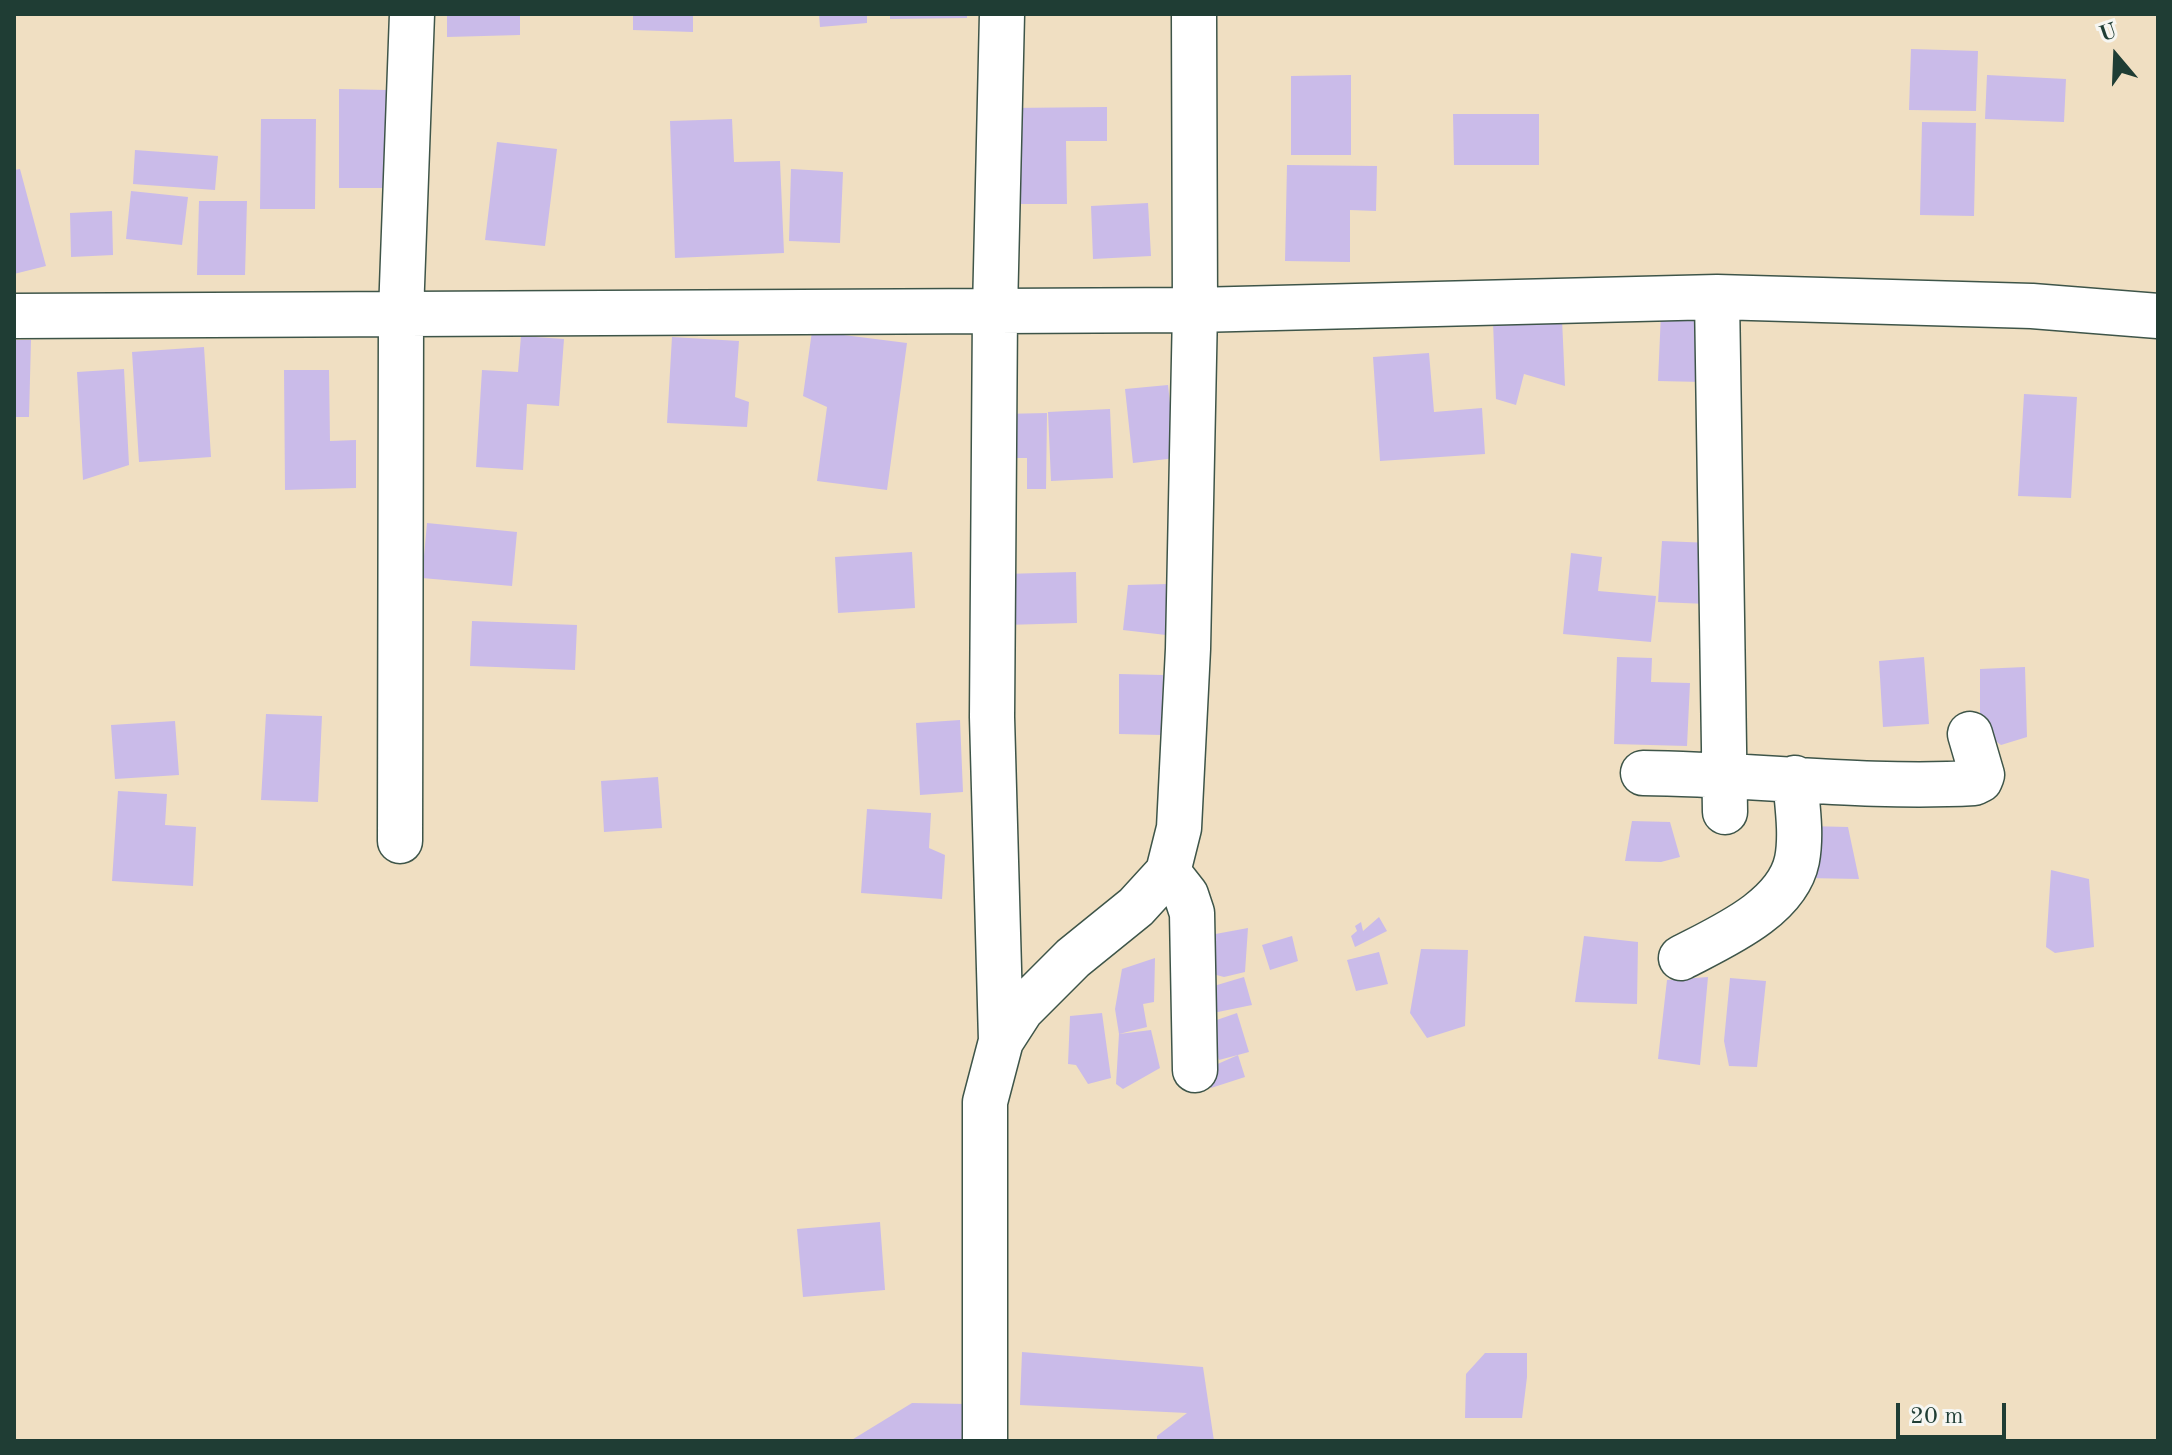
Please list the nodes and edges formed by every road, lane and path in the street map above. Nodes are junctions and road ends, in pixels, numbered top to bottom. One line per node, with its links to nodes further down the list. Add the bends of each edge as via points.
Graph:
1 (412, 14): 7 (street)
2 (1002, 14): 6 (street)
3 (1194, 14): 5 (street)
4 (1717, 297): 5 (street); 9 (street, via 2032,306); 13 (street)
5 (1195, 310): 6 (street); 15 (street, via 1188,649 1179,828)
6 (995, 311): 7 (street); 17 (street, via 992,717)
7 (401, 313): 8 (street); 14 (street)
8 (14, 316)
9 (2158, 316)
10 (1970, 734): 12 (street, via 1982,775 1974,783)
11 (1643, 773): 13 (street)
12 (1795, 778): 13 (street); 16 (street, via 1797,861 1782,893 1736,930)
13 (1725, 793)
14 (400, 841)
15 (1168, 872): 17 (street, via 1021,1010); 18 (street, via 1192,913)
16 (1681, 958)
17 (1001, 1041): 19 (street, via 985,1102)
18 (1195, 1070)
19 (985, 1441)

